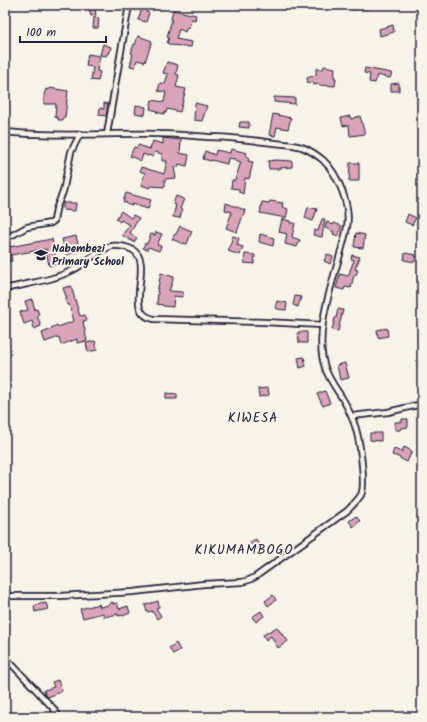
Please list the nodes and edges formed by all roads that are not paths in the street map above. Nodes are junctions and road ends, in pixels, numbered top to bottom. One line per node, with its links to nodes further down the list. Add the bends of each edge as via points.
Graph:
1 (130, 5): 4 (street)
2 (5, 132): 3 (street)
3 (80, 134): 4 (street); 5 (street, via 71,152 54,221 27,227)
4 (107, 134): 7 (street, via 229,137 291,144 302,147 324,161 336,177 348,218)
5 (5, 239)
6 (5, 289): 7 (street, via 55,277 73,270 106,248 121,246 133,250 140,260 140,308 143,315 148,318)
7 (322, 326): 9 (street, via 321,357 324,367)
8 (422, 404): 9 (street, via 388,412)
9 (352, 416): 10 (street, via 361,458 361,495 346,511 249,580 133,592)
10 (5, 596)
11 (5, 657): 12 (street)
12 (59, 717)

